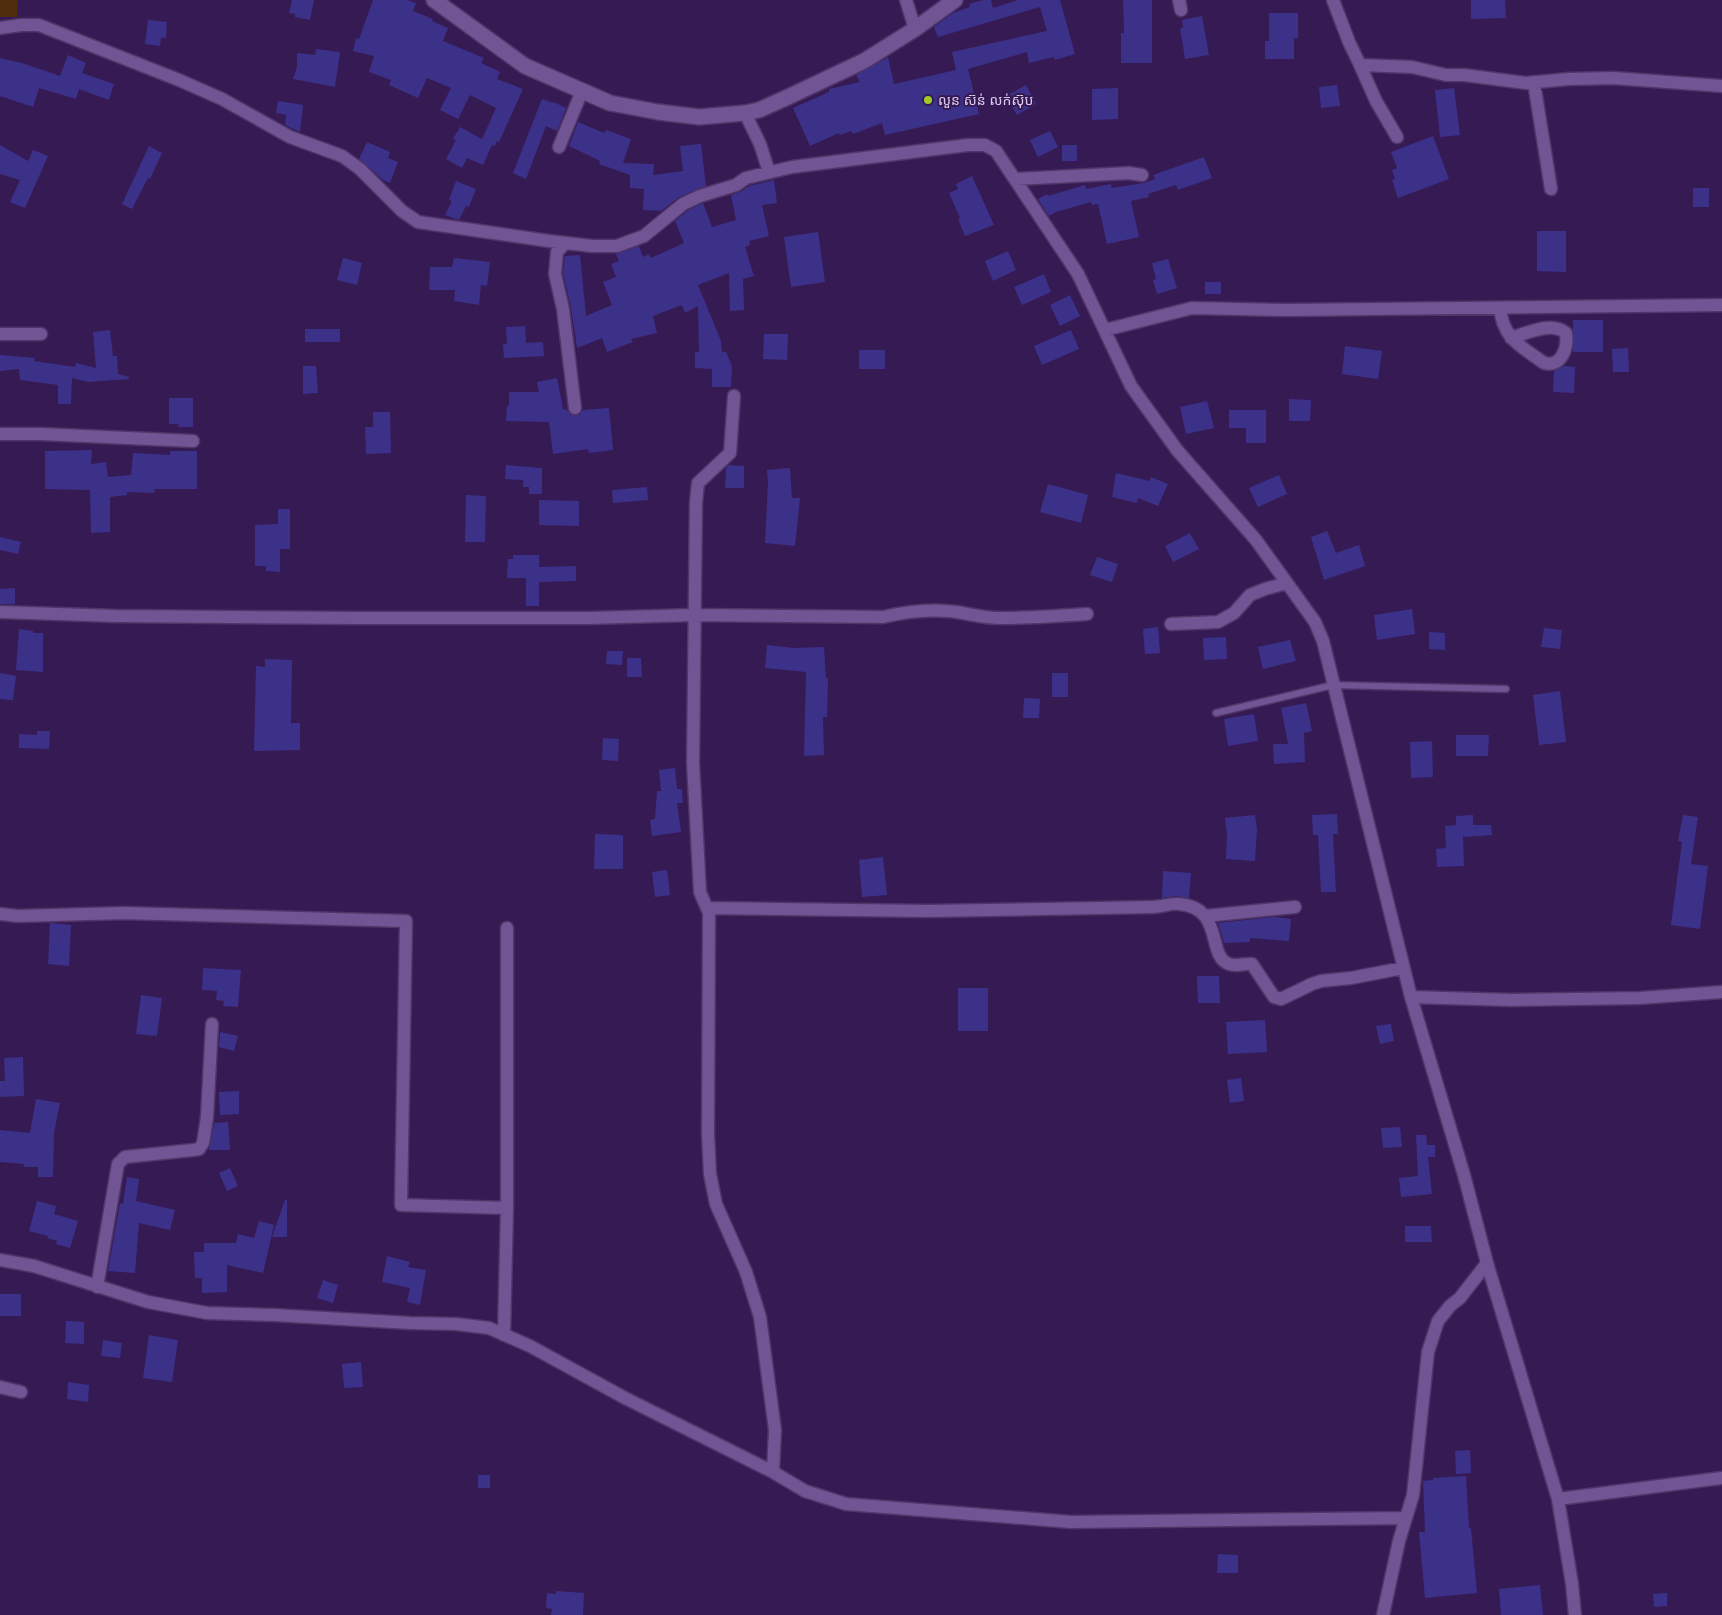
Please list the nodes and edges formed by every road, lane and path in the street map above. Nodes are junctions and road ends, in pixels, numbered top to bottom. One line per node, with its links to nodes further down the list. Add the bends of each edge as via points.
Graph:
1 (434, 0): 10 (street, via 525,66)
2 (906, 0): 6 (street)
3 (955, 0): 6 (street)
4 (1333, 0): 7 (street)
5 (0, 28): 18 (street, via 39,25 222,99 290,137 342,156 418,222)
6 (915, 29): 11 (street, via 864,61 788,98)
7 (1360, 65): 8 (street, via 1412,67 1446,75); 12 (street)
8 (1534, 83): 9 (street, via 1613,78); 17 (street)
9 (1722, 86)
10 (582, 91): 11 (street, via 610,103 658,112 699,117); 13 (street)
11 (745, 113): 14 (street)
12 (1397, 137)
13 (559, 147)
14 (770, 172): 16 (street, via 968,145 985,146 996,151); 18 (street, via 746,178 736,185 683,204 644,236 617,246)
15 (1142, 175): 16 (street)
16 (1016, 179): 21 (street, via 1078,274)
17 (1551, 189)
18 (566, 243): 26 (street, via 557,252 555,274 563,309)
19 (1722, 305): 20 (street)
20 (1500, 308): 21 (street, via 1192,308); 24 (street, via 1501,322)
21 (1105, 330): 29 (street, via 1132,386 1177,450 1256,540)
22 (0, 334): 23 (street)
23 (41, 334)
24 (1511, 338)
25 (734, 396): 32 (street, via 730,453 698,483)
26 (575, 408)
27 (0, 434): 28 (street)
28 (193, 441)
29 (1287, 583): 33 (street, via 1250,595 1234,613 1218,622); 34 (street, via 1315,622)
30 (0, 612): 32 (street, via 350,618)
31 (1088, 614): 32 (street, via 998,618 948,611 882,617)
32 (694, 615): 38 (street, via 693,763 700,895)
33 (1171, 624)
34 (1333, 685): 35 (lane); 36 (lane); 42 (street)
35 (1506, 690)
36 (1216, 713)
37 (1295, 907): 40 (street)
38 (707, 908): 40 (street, via 927,911 1153,907 1178,903 1195,907); 53 (street, via 710,1174 716,1204 746,1272 760,1317 776,1430)
39 (0, 914): 46 (street, via 124,912 406,921 401,1205)
40 (1205, 916): 42 (street, via 1223,960 1234,965 1252,964 1274,997 1280,999 1321,981)
41 (506, 928): 46 (street)
42 (1403, 968): 44 (street)
43 (1722, 992): 44 (street, via 1640,998 1531,1000)
44 (1410, 997): 48 (street)
45 (212, 1024): 49 (street, via 203,1144 193,1150 125,1157 118,1164)
46 (507, 1208): 50 (street)
47 (0, 1260): 49 (street, via 34,1266)
48 (1487, 1263): 55 (street); 56 (street, via 1438,1321 1428,1352 1413,1495)
49 (97, 1286): 50 (street, via 148,1302 207,1313 456,1324 489,1328)
50 (504, 1334): 53 (street)
51 (0, 1387): 52 (street)
52 (21, 1392)
53 (773, 1472): 56 (street, via 805,1491 846,1504 1070,1522)
54 (1722, 1478): 55 (street)
55 (1558, 1499): 58 (street)
56 (1406, 1518): 57 (street)
57 (1383, 1615)
58 (1575, 1615)

